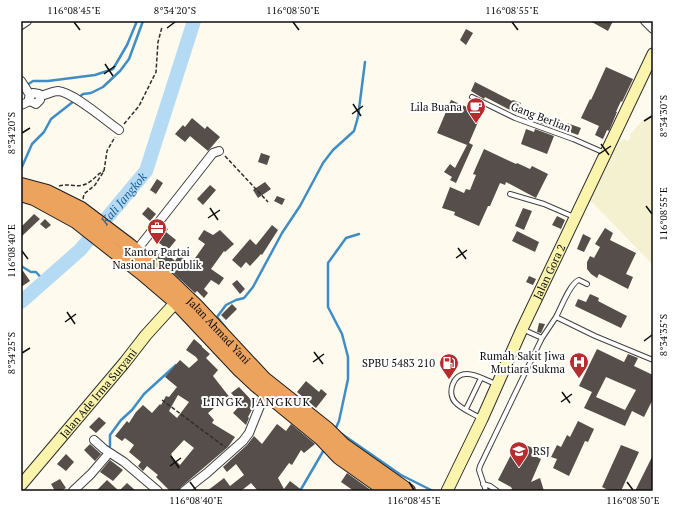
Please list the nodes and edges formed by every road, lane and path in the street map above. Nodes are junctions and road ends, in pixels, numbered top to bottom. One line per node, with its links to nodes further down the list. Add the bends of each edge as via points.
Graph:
1 (27, 21): 3 (street)
2 (645, 21): 5 (street)
3 (21, 25)
4 (162, 27): 10 (path, via 156,72 139,106)
5 (653, 29)
6 (653, 54): 12 (street, Jalan Gora 2)
7 (26, 90): 9 (street); 10 (street, via 36,104 40,96 57,91 66,92)
8 (472, 96): 12 (lane, Gang Berlian, via 515,118)
9 (21, 106)
10 (119, 130): 13 (path, via 107,151)
11 (219, 151): 18 (path); 21 (street, via 213,153)
12 (606, 153): 20 (street, Jalan Gora 2)
13 (104, 171): 15 (path, via 84,185 65,184); 19 (path, via 95,185 84,194)
14 (21, 185): 15 (highway, Jalan Ahmad Yani)
15 (50, 193): 19 (highway, Jalan Ahmad Yani)
16 (21, 194): 19 (highway)
17 (510, 194): 20 (lane)
18 (268, 202)
19 (78, 215): 21 (highway, Jalan Ahmad Yani); 23 (highway, via 125,260)
20 (575, 217): 25 (street, Jalan Gora 2)
21 (133, 249): 34 (highway, Jalan Ahmad Yani, via 267,375)
22 (587, 284): 24 (lane, via 578,280 575,282)
23 (176, 302): 30 (highway, via 240,370); 40 (street, Jalan Ade Irma Suryani)
24 (556, 317): 26 (lane); 27 (lane)
25 (522, 329): 26 (lane); 29 (street, Jalan Gora 2)
26 (542, 338): 39 (lane, via 480,466)
27 (653, 360)
28 (481, 378): 29 (lane); 32 (lane); 32 (lane, via 465,373 458,377 450,389 456,403)
29 (497, 385): 33 (street, Jalan Gora 2)
30 (266, 393): 34 (highway); 37 (street, via 249,433)
31 (162, 400): 37 (path)
32 (466, 409): 33 (lane)
33 (482, 419): 46 (street, Jalan Gora 2)
34 (307, 420): 38 (highway)
35 (94, 440): 36 (street)
36 (107, 451): 41 (street, via 91,474); 42 (street)
37 (231, 452): 43 (street)
38 (347, 455): 44 (highway); 45 (highway)
39 (483, 484): 47 (lane); 48 (lane)
40 (21, 485)
41 (72, 491)
42 (158, 491)
43 (184, 491)
44 (387, 491)
45 (408, 491)
46 (447, 491)
47 (486, 491)
48 (497, 491)

